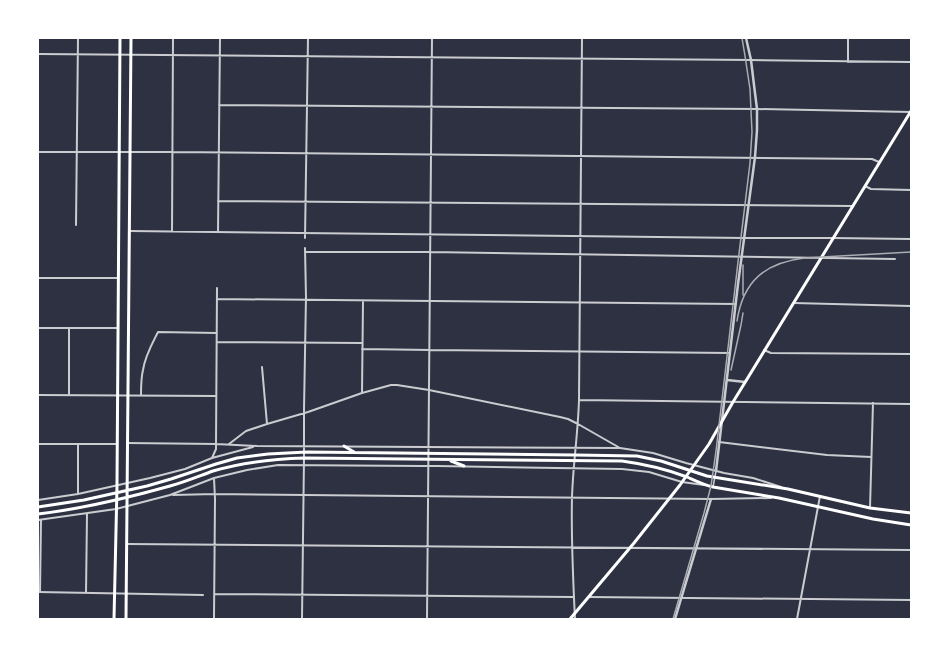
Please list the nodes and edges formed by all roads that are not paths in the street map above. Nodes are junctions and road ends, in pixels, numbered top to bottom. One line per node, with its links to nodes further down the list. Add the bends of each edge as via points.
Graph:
1 (78, 38): 12 (street)
2 (120, 38): 13 (main road)
3 (131, 38): 14 (main road)
4 (173, 38): 15 (street)
5 (220, 38): 16 (street)
6 (308, 38): 17 (street)
7 (432, 38): 18 (street)
8 (582, 38): 19 (street)
9 (746, 38): 20 (street)
10 (848, 38): 21 (street)
11 (38, 54): 12 (street)
12 (78, 55): 13 (street); 30 (street)
13 (120, 55): 14 (street); 32 (main road)
14 (131, 55): 15 (street); 33 (main road)
15 (173, 56): 16 (street); 31 (street)
16 (220, 56): 17 (street); 23 (street)
17 (308, 57): 18 (street); 24 (street)
18 (432, 58): 19 (street); 25 (street)
19 (581, 59): 20 (street); 26 (street)
20 (751, 60): 21 (street); 27 (street)
21 (848, 62): 22 (street)
22 (911, 62)
23 (219, 105): 24 (street); 34 (street)
24 (307, 106): 25 (street); 35 (street)
25 (432, 107): 26 (street); 36 (street)
26 (581, 108): 27 (street); 37 (street)
27 (757, 109): 28 (street); 38 (street)
28 (911, 111): 39 (main road)
29 (38, 152): 30 (street)
30 (77, 152): 32 (street); 48 (street)
31 (173, 152): 33 (street); 34 (street); 49 (street)
32 (119, 153): 33 (street); 67 (main road)
33 (130, 153): 50 (main road)
34 (219, 153): 35 (street); 42 (street)
35 (307, 154): 36 (street); 43 (street)
36 (431, 155): 37 (street); 44 (street)
37 (581, 156): 38 (street); 45 (street)
38 (755, 157): 39 (street, via 872,159); 46 (street)
39 (879, 162): 40 (main road)
40 (865, 186): 41 (street, via 871,189); 47 (main road)
41 (911, 190)
42 (218, 201): 43 (street); 51 (street)
43 (306, 202): 44 (street); 52 (street)
44 (431, 203): 45 (street); 53 (street)
45 (580, 204): 46 (street); 54 (street)
46 (749, 206): 47 (street); 56 (street)
47 (853, 206): 57 (main road)
48 (76, 225)
49 (172, 231): 50 (street); 51 (street)
50 (130, 232): 99 (main road)
51 (218, 232): 52 (street)
52 (305, 234): 53 (street); 55 (street)
53 (431, 235): 54 (street); 61 (street)
54 (580, 236): 56 (street); 62 (street)
55 (305, 238)
56 (744, 238): 57 (street); 63 (street)
57 (833, 238): 58 (street); 64 (main road)
58 (911, 239)
59 (305, 248): 60 (street)
60 (306, 252): 61 (street); 70 (street)
61 (430, 252): 62 (street); 72 (street)
62 (580, 254): 63 (street); 73 (street)
63 (742, 257): 64 (street); 75 (street)
64 (820, 258): 65 (street); 74 (main road)
65 (895, 259)
66 (38, 278): 67 (street)
67 (118, 278): 79 (main road)
68 (217, 288): 69 (street)
69 (217, 299): 70 (street); 80 (street)
70 (306, 300): 71 (street); 82 (street)
71 (363, 301): 72 (street); 83 (street)
72 (430, 301): 73 (street); 85 (street)
73 (579, 303): 75 (street); 87 (street)
74 (793, 303): 76 (street); 86 (main road)
75 (736, 304): 88 (street)
76 (911, 306)
77 (38, 328): 78 (street)
78 (69, 328): 79 (street); 96 (street)
79 (118, 328): 98 (main road)
80 (217, 333): 81 (street); 97 (street, via 158,332 144,364)
81 (217, 342): 82 (street); 100 (street)
82 (305, 342): 83 (street); 106 (street)
83 (362, 343): 84 (street)
84 (362, 349): 85 (street); 94 (street)
85 (430, 350): 87 (street); 93 (street)
86 (764, 350): 89 (street, via 771,353); 92 (main road)
87 (579, 352): 88 (street); 101 (street)
88 (730, 353): 91 (street)
89 (911, 354)
90 (262, 367): 108 (street)
91 (726, 380): 92 (street); 102 (street)
92 (745, 382): 103 (main road)
93 (429, 390): 94 (street, via 391,385); 109 (street, via 552,415); 120 (street)
94 (362, 393): 106 (street)
95 (38, 395): 96 (street)
96 (69, 395): 98 (street)
97 (141, 395): 99 (street); 100 (street)
98 (117, 396): 99 (street); 114 (main road)
99 (128, 396): 111 (main road)
100 (216, 396): 115 (street)
101 (579, 400): 102 (street); 109 (street)
102 (724, 402): 103 (street); 107 (street)
103 (733, 402): 104 (street); 107 (main road)
104 (873, 403): 105 (street); 127 (street)
105 (911, 404)
106 (304, 413): 108 (street); 118 (street)
107 (722, 422): 110 (street); 134 (main road)
108 (267, 424): 116 (street, via 246,431)
109 (578, 424): 121 (street); 122 (street)
110 (719, 442): 127 (street, via 827,455); 139 (street)
111 (127, 443): 115 (street); 144 (main road)
112 (38, 444): 113 (street)
113 (78, 444): 114 (street); 149 (street)
114 (117, 444): 145 (main road)
115 (216, 444): 116 (street); 128 (street)
116 (228, 445): 117 (street)
117 (256, 446): 118 (street); 128 (street)
118 (304, 446): 119 (street); 123 (street)
119 (344, 446): 120 (street); 124 (main road)
120 (429, 447): 121 (street); 125 (street)
121 (576, 448): 122 (street); 126 (street)
122 (620, 448): 134 (street, via 653,453)
123 (304, 452): 124 (main road); 129 (street); 161 (main road, via 236,458 147,486)
124 (356, 453): 125 (main road)
125 (428, 453): 126 (main road); 130 (street)
126 (575, 455): 132 (street); 138 (main road, via 637,456)
127 (871, 457): 163 (street)
128 (212, 458): 144 (street, via 185,469)
129 (304, 458): 130 (main road); 133 (street); 166 (main road, via 239,465 172,486 98,504)
130 (428, 460): 131 (main road); 135 (street)
131 (447, 460): 132 (main road); 136 (main road)
132 (575, 461): 137 (street); 140 (main road, via 637,463)
133 (304, 465): 135 (street); 141 (street, via 278,465); 152 (street)
134 (695, 465): 138 (main road); 139 (street)
135 (428, 466): 136 (street); 153 (street)
136 (464, 466): 137 (street)
137 (574, 468): 143 (street, via 637,470); 155 (street)
138 (690, 471): 140 (main road); 142 (main road)
139 (716, 471): 142 (street); 148 (street, via 753,478)
140 (686, 477): 143 (main road); 146 (main road)
141 (214, 478): 150 (street); 151 (street)
142 (715, 478): 147 (street); 148 (main road)
143 (682, 482): 146 (street); 156 (main road)
144 (128, 483): 145 (street); 160 (main road)
145 (117, 486): 149 (street); 164 (main road)
146 (708, 486): 147 (main road)
147 (713, 488): 157 (main road)
148 (788, 489): 154 (main road)
149 (78, 494): 159 (street)
150 (215, 494): 151 (street); 152 (street); 171 (street)
151 (170, 495): 160 (street)
152 (303, 495): 153 (street); 172 (street)
153 (428, 496): 155 (street); 173 (street)
154 (820, 496): 162 (street); 163 (main road)
155 (572, 497): 156 (street); 174 (street)
156 (669, 498): 158 (street); 175 (main road)
157 (779, 498): 158 (street); 162 (main road)
158 (710, 499): 176 (street)
159 (38, 500)
160 (127, 506): 164 (street); 170 (main road)
161 (38, 507)
162 (817, 507): 169 (main road); 177 (street)
163 (870, 508): 165 (main road)
164 (116, 509): 167 (street); 181 (main road)
165 (911, 513)
166 (38, 514)
167 (87, 514): 168 (street); 180 (street)
168 (40, 520): 179 (street)
169 (911, 525)
170 (127, 544): 171 (street); 182 (main road)
171 (215, 544): 172 (street); 183 (street)
172 (303, 545): 173 (street); 185 (street)
173 (428, 546): 174 (street); 186 (street)
174 (572, 547): 175 (street); 187 (street)
175 (630, 548): 176 (street); 188 (main road)
176 (696, 548): 177 (street); 189 (street)
177 (810, 549): 178 (street); 190 (street)
178 (911, 550)
179 (39, 592): 180 (street)
180 (86, 593): 181 (street)
181 (114, 593): 182 (street); 193 (main road)
182 (127, 594): 184 (street); 194 (main road)
183 (215, 594): 185 (street); 195 (street)
184 (203, 595)
185 (302, 595): 186 (street); 196 (street)
186 (428, 596): 187 (street); 197 (street)
187 (574, 597): 192 (street)
188 (589, 597): 189 (street); 192 (main road)
189 (681, 598): 190 (street); 200 (street)
190 (801, 599): 191 (street); 201 (street)
191 (911, 600)
192 (574, 614): 198 (main road); 199 (street)
193 (114, 619)
194 (126, 619)
195 (214, 619)
196 (302, 619)
197 (427, 619)
198 (570, 619)
199 (575, 619)
200 (675, 619)
201 (797, 619)

